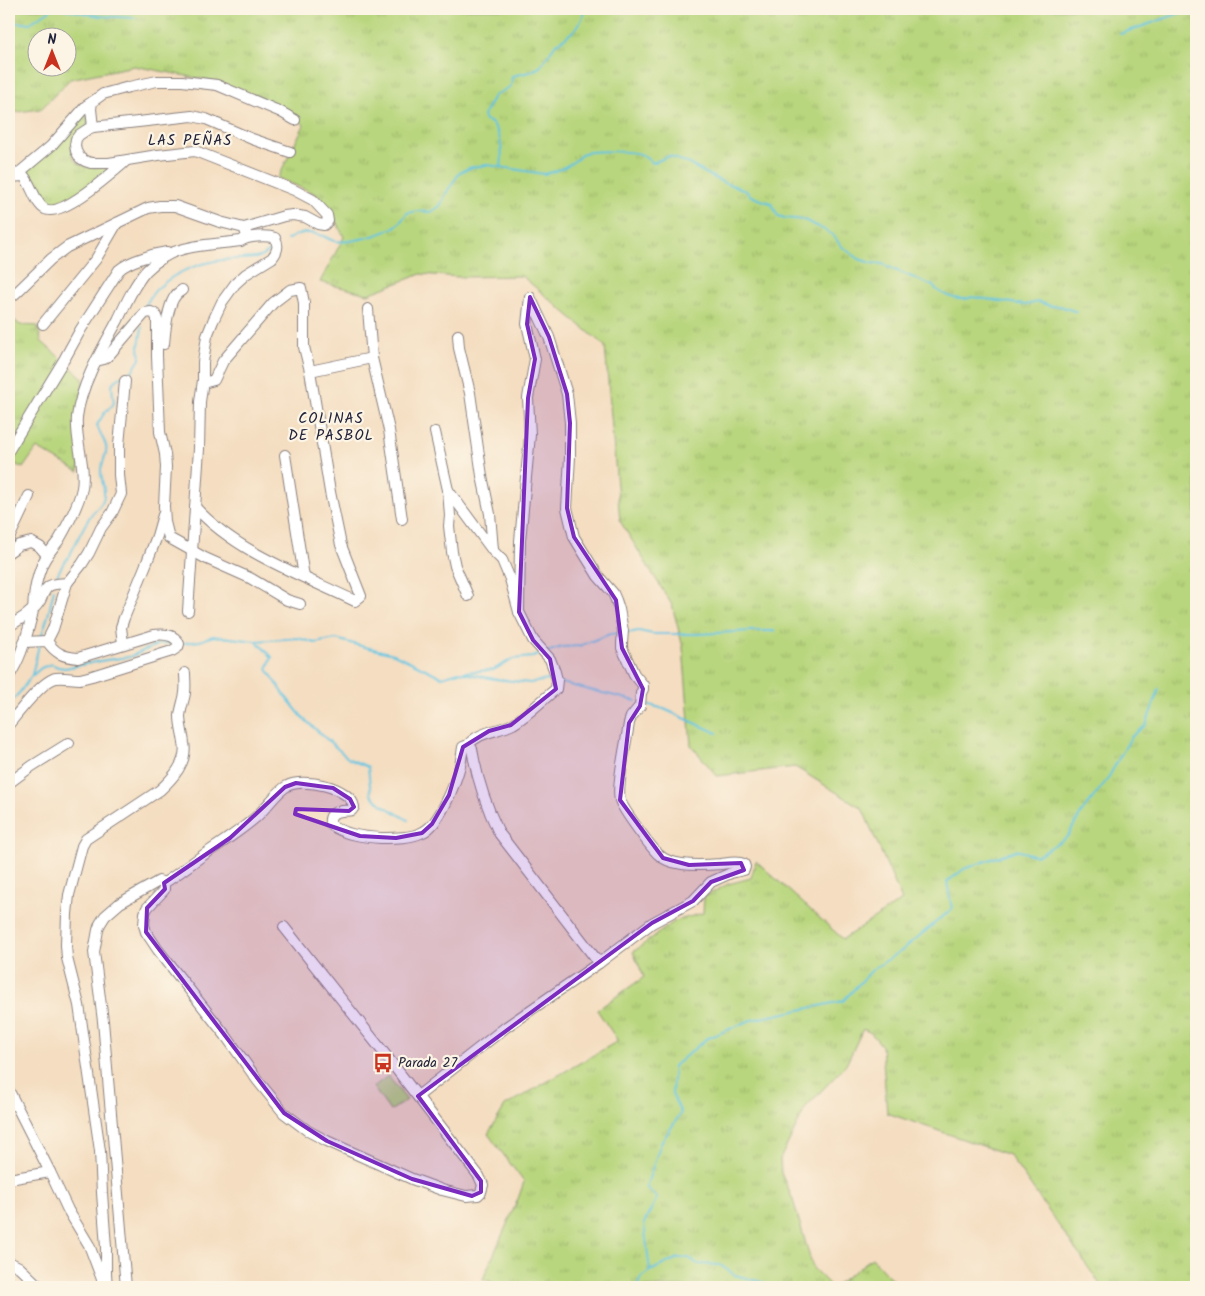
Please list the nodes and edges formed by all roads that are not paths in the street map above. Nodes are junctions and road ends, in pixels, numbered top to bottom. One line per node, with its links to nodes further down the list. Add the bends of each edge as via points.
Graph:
1 (92, 102): 2 (street, via 103,94 157,81 217,85); 3 (street); 6 (street, via 51,146)
2 (295, 120)
3 (93, 127): 4 (street, via 192,116); 5 (street, via 76,139 80,158 91,163)
4 (290, 152)
5 (126, 160): 6 (street, via 66,206 53,210 40,204 24,176); 8 (street, via 195,151 294,190 313,200 328,215 324,224 293,215)
6 (12, 177)
7 (118, 222): 8 (street, via 148,208 169,205); 11 (street, via 67,247); 13 (street, via 96,260)
8 (245, 232): 9 (street, via 241,241); 20 (street, via 275,238 278,249 272,258 240,279 222,302 207,336)
9 (175, 252): 16 (street, via 154,264 141,278); 22 (street, via 160,253 119,270)
10 (182, 290): 18 (street, via 172,303)
11 (9, 299)
12 (368, 310): 15 (street)
13 (43, 324)
14 (458, 334): 31 (street)
15 (372, 358): 17 (street); 28 (street, via 389,430)
16 (96, 361): 18 (street, via 109,355 145,313 151,312 157,319); 33 (street, via 78,410 82,492 65,528)
17 (310, 371): 20 (street, via 304,347 301,288 290,290 273,302 223,361 214,380); 34 (street, via 341,545 362,596 355,601)
18 (158, 372): 26 (street, via 160,432 166,454)
19 (125, 382): 35 (street, via 119,445 120,494 89,553)
20 (202, 383): 27 (street)
21 (436, 432): 24 (street)
22 (9, 450)
23 (285, 455): 34 (street)
24 (448, 490): 31 (street); 36 (street, via 452,552)
25 (29, 496): 29 (street)
26 (164, 506): 30 (street, via 169,538); 44 (street, via 157,536 121,627)
27 (195, 507): 30 (street); 34 (street, via 227,536)
28 (402, 519)
29 (9, 538)
30 (192, 551): 37 (street); 39 (street)
31 (494, 551): 40 (street, via 510,579)
32 (9, 552): 33 (street, via 32,542)
33 (47, 555): 38 (street, via 38,579)
34 (304, 577)
35 (67, 582): 38 (street, via 49,585); 42 (street)
36 (468, 596)
37 (300, 604)
38 (34, 610): 41 (street); 43 (street)
39 (188, 611)
40 (519, 612): 49 (street, via 533,640 550,659 557,680 556,689 511,725 489,731); 53 (street, via 520,541 530,435 528,398 535,359 527,324 530,297 549,337 567,394 570,457 567,508 574,536 598,576 613,593 623,631 622,648 643,689 640,706 629,723 620,800 663,858 681,864 738,862 745,867 711,882 693,901 652,923)
41 (9, 626)
42 (47, 641): 43 (street); 44 (street, via 57,653 72,658)
43 (24, 642): 46 (street)
44 (123, 644): 47 (street, via 164,634 179,644 172,652 92,676 53,678)
45 (185, 673): 60 (street, via 180,715 185,744 181,765 160,790 83,842 69,894 67,958 79,1005 100,1151)
46 (9, 676)
47 (9, 724)
48 (69, 743): 50 (street)
49 (467, 746): 51 (street, via 443,809 422,833 410,837 372,838 336,828 329,819 336,812 352,810 350,798 325,785 296,783 285,787 230,838); 53 (street, via 472,749 488,812 499,833)
50 (9, 783)
51 (164, 883): 55 (street, via 164,890 145,913 146,932 284,1113 327,1141 412,1179 466,1196 478,1195 483,1189 481,1180); 61 (street, via 155,882 112,909 100,924 94,952 114,1135)
52 (284, 927): 55 (street)
53 (599, 963): 55 (street, via 506,1028)
54 (9, 1090): 56 (street)
55 (418, 1096)
56 (50, 1172): 57 (street); 60 (street, via 89,1246)
57 (9, 1179)
58 (9, 1262): 59 (street, via 19,1266)
59 (40, 1287)
60 (106, 1287)
61 (126, 1287)

